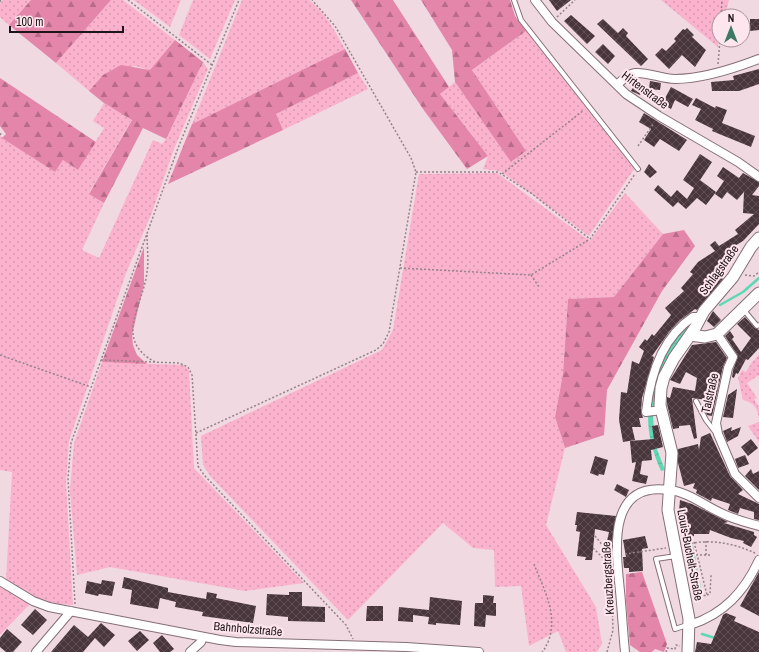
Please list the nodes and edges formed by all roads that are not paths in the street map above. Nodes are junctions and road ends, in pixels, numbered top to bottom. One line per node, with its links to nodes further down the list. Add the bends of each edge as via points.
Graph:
1 (514, 0): 5 (lane, via 521,20)
2 (535, 0): 4 (street, Hirtenstraße, via 552,22)
3 (759, 60): 4 (street, via 718,72 675,79 636,73)
4 (617, 85): 6 (street, Hirtenstraße, via 659,116)
5 (638, 169)
6 (759, 177)
7 (759, 238): 10 (main road, Schlagstraße)
8 (759, 293): 9 (main road)
9 (743, 309): 11 (lane, via 757,326); 12 (main road)
10 (701, 317): 13 (main road, Schlagstraße); 15 (street, via 693,317 680,327 658,362 646,412)
11 (759, 325)
12 (717, 334): 13 (main road, via 705,337); 16 (street, Talstraße, via 733,357 728,368 716,423)
13 (690, 335): 15 (main road, Schlagstraße, via 664,377 660,394)
14 (696, 401): 16 (lane, via 706,420)
15 (661, 410): 17 (main road, Louis-Buchelt-Straße, via 672,453)
16 (718, 434): 18 (street, Talstraße, via 735,474)
17 (669, 490): 19 (street, Kreuzbergstraße, via 684,493 732,518); 20 (main road, Louis-Buchelt-Straße, via 668,510); 31 (street, Kreuzbergstraße, via 646,490 636,495 628,502 620,516 616,554)
18 (759, 498)
19 (759, 526)
20 (677, 556): 24 (main road, Louis-Buchelt-Straße); 24 (lane, via 656,559 675,629)
21 (759, 560): 24 (street, via 745,585 731,602 701,621)
22 (0, 581): 23 (street, Bahnholzstraße, via 33,602)
23 (71, 611): 25 (street, Bahnholzstraße); 28 (street)
24 (690, 624): 27 (main road, Louis-Buchelt-Straße)
25 (203, 637): 26 (street, Bahnholzstraße, via 236,642); 29 (street)
26 (353, 649): 30 (street, Bahnholzstraße, via 406,647)
27 (685, 649)
28 (36, 652)
29 (190, 652)
30 (479, 652)
31 (625, 652)

